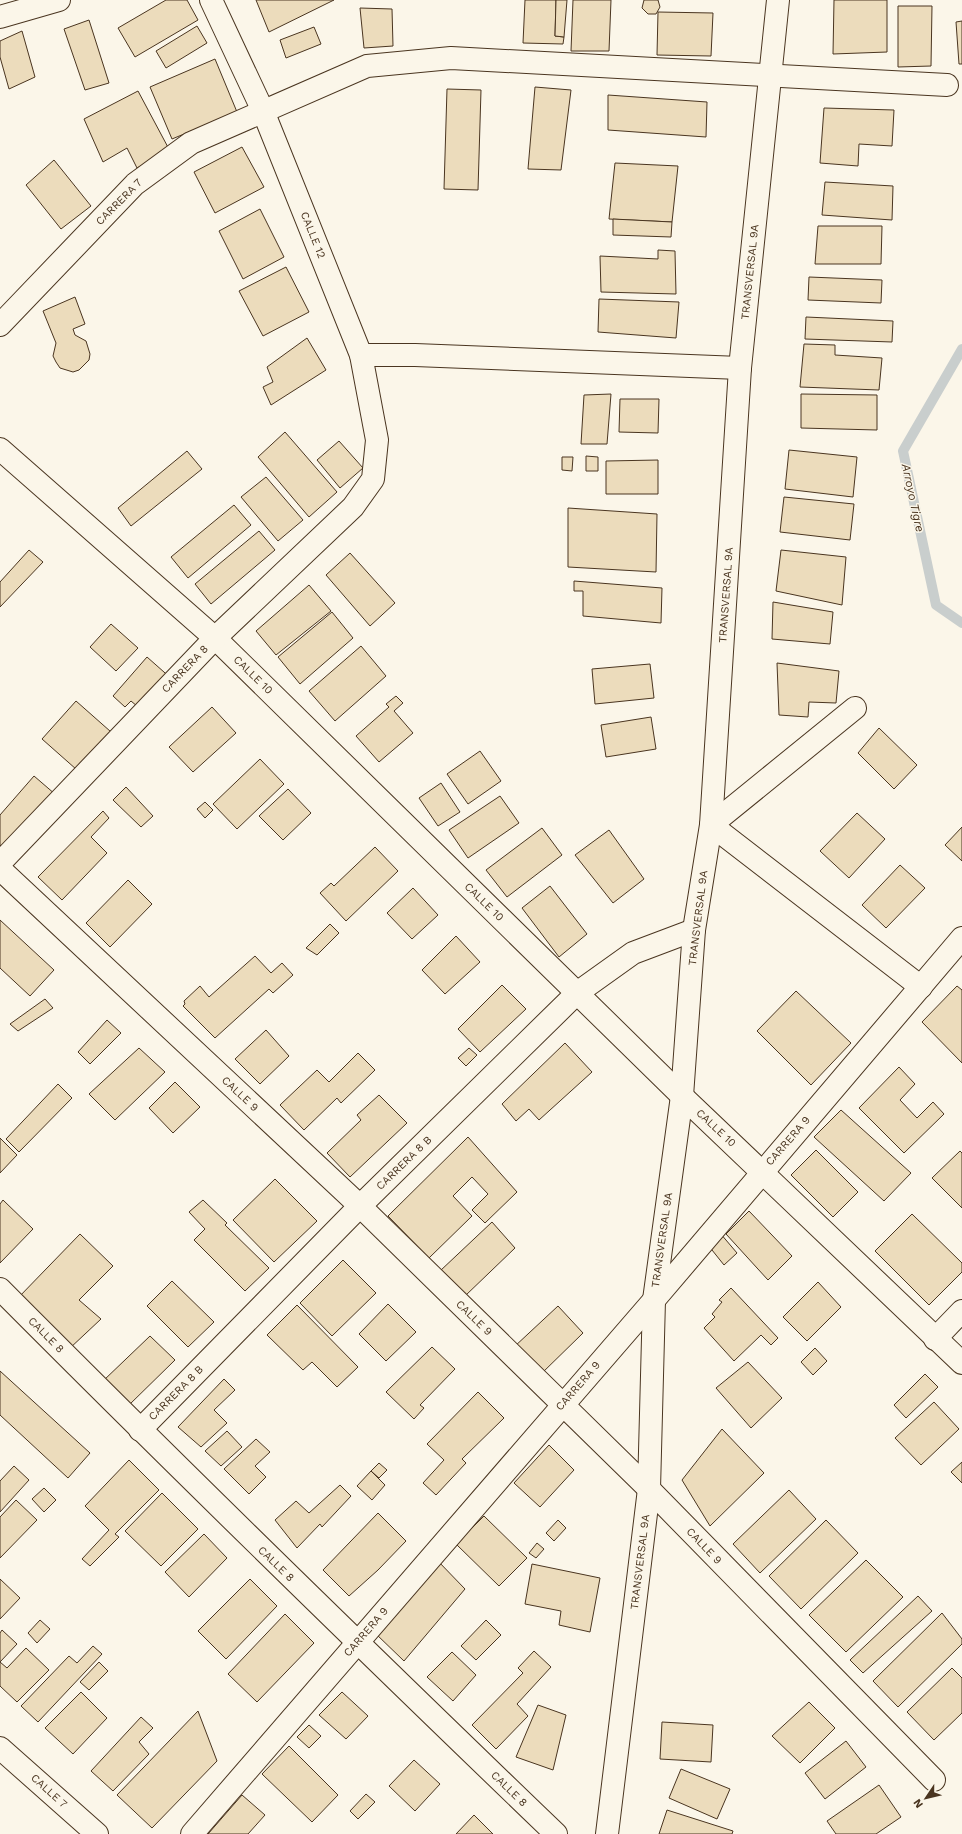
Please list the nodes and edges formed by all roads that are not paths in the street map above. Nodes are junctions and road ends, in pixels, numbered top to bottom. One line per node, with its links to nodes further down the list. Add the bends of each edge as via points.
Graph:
1 (59, 0): 4 (street)
2 (211, 0): 7 (street, CALLE 12)
3 (778, 0): 5 (street, TRANSVERSAL 9A)
4 (0, 17)
5 (770, 77): 6 (street, CARRERA 7); 7 (street, CARRERA 7, via 451,58 367,66); 10 (street, TRANSVERSAL 9A)
6 (946, 85)
7 (263, 111): 8 (street, CARRERA 7, via 191,143 134,184); 9 (street, CALLE 12)
8 (0, 325)
9 (361, 355): 10 (street); 12 (street, CALLE 12, via 377,440)
10 (740, 368): 15 (street, TRANSVERSAL 9A)
11 (0, 449): 13 (street, CALLE 10)
12 (373, 479): 13 (street, CARRERA 8, via 353,507)
13 (215, 638): 16 (street, CARRERA 8); 21 (street, CALLE 10)
14 (855, 708): 15 (street)
15 (711, 825): 18 (street, TRANSVERSAL 9A); 20 (street)
16 (0, 863)
17 (0, 869): 24 (street, CALLE 9)
18 (694, 930): 21 (street, CARRERA 8 B, via 633,953); 22 (street, TRANSVERSAL 9A)
19 (959, 947): 20 (street, CARRERA 9)
20 (921, 987): 23 (street, CARRERA 9)
21 (577, 993): 22 (street, CALLE 10); 24 (street, CARRERA 8 B)
22 (682, 1096): 23 (street, CALLE 10); 26 (street, TRANSVERSAL 9A)
23 (762, 1171): 26 (street, CARRERA 9); 28 (street, CALLE 10)
24 (360, 1206): 30 (street, CALLE 9); 31 (street, CARRERA 8 B)
25 (0, 1289): 31 (street, CALLE 8)
26 (654, 1300): 30 (street, CARRERA 9); 32 (street, TRANSVERSAL 9A)
27 (962, 1311): 28 (street)
28 (935, 1339): 29 (street, CALLE 10)
29 (962, 1363)
30 (562, 1404): 32 (street, CALLE 9); 33 (street, CARRERA 9)
31 (140, 1430): 33 (street, CALLE 8)
32 (649, 1489): 35 (street, CALLE 9); 39 (street, TRANSVERSAL 9A)
33 (357, 1643): 37 (street, CARRERA 9); 38 (street, CALLE 8)
34 (0, 1748): 36 (street, CALLE 7)
35 (934, 1780)
36 (97, 1834)
37 (192, 1834)
38 (556, 1834)
39 (607, 1834)

